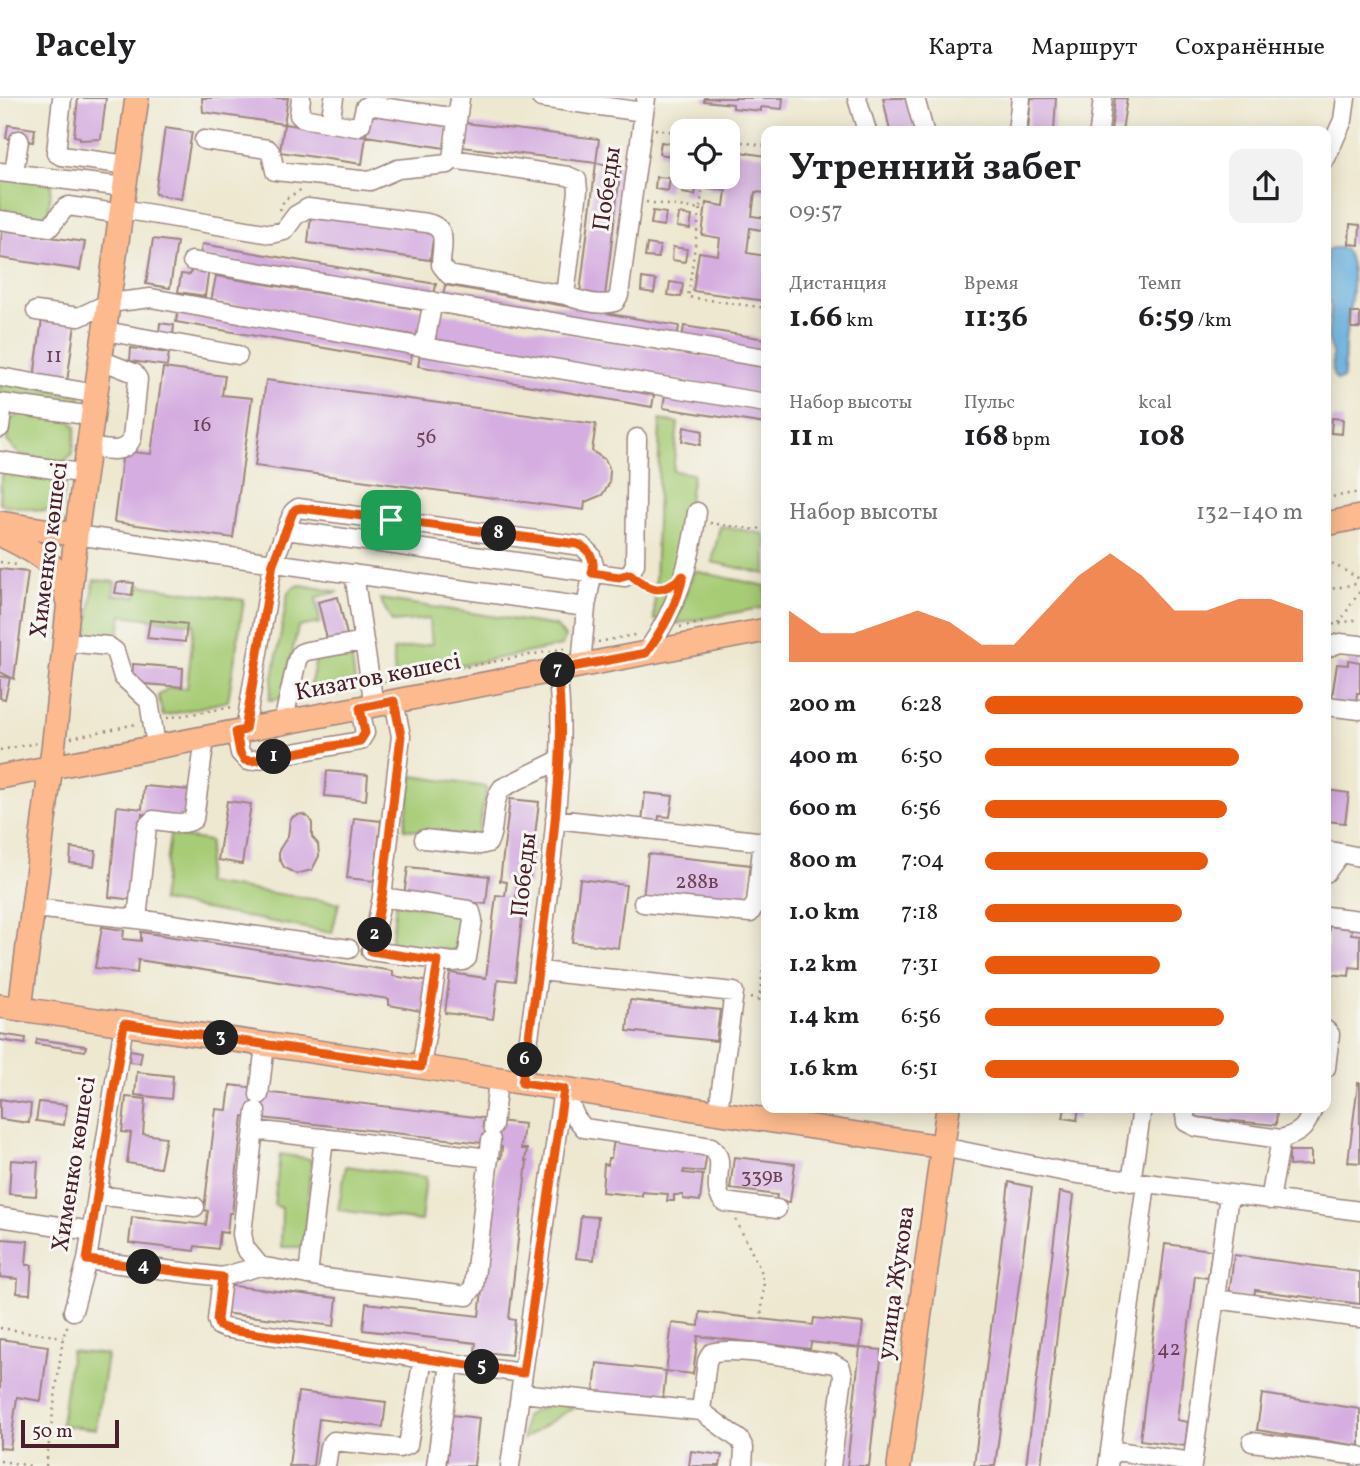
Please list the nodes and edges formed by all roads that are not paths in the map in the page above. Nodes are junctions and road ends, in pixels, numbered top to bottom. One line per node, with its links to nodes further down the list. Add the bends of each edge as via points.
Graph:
1 (62, 98): 24 (street, via 56,153)
2 (137, 98): 24 (main road, Хименко көшесі)
3 (301, 98): 14 (street, via 300,117)
4 (334, 98): 14 (street)
5 (460, 98): 13 (street)
6 (541, 98): 12 (street)
7 (857, 98): 15 (street)
8 (915, 98): 16 (street)
9 (1021, 98): 17 (street)
10 (1103, 98): 18 (street)
11 (1346, 98): 21 (street, via 1343,120)
12 (644, 112): 27 (street, Победы, via 618,299 612,304)
13 (457, 118): 14 (street, via 368,105 360,126); 22 (street)
14 (330, 123)
15 (865, 126)
16 (923, 126)
17 (1018, 126)
18 (1100, 126)
19 (204, 140): 22 (street, via 268,149 275,171 323,178 370,181 394,170 444,165)
20 (13, 146): 23 (street)
21 (1331, 147)
22 (452, 159): 27 (street, via 577,180)
23 (7, 173): 24 (street)
24 (124, 193): 25 (street, via 65,208 49,231); 27 (street, via 271,234 284,231 308,208 436,225 442,233 441,265 449,275); 29 (main road, Хименко көшесі)
25 (0, 220)
26 (192, 261): 28 (street)
27 (565, 295)
28 (433, 301): 32 (street); 34 (street)
29 (109, 303): 30 (street, via 79,317); 31 (main road, Хименко көшесі); 32 (street, via 151,298)
30 (36, 311)
31 (105, 331): 33 (street); 35 (main road, Хименко көшесі)
32 (424, 347): 37 (street)
33 (238, 355)
34 (761, 357)
35 (101, 360): 39 (main road, Хименко көшесі); 42 (street, via 134,373 138,379 132,438 119,450)
36 (0, 377): 39 (street)
37 (761, 402)
38 (2, 404): 39 (street); 40 (street)
39 (95, 405): 42 (main road, Хименко көшесі)
40 (0, 428)
41 (637, 438): 53 (street, via 635,564 630,574 619,577)
42 (89, 447): 44 (main road, Хименко көшесі)
43 (0, 461): 44 (street)
44 (86, 474): 51 (main road, Хименко көшесі)
45 (697, 516): 61 (street, via 679,595)
46 (1360, 517): 48 (main road)
47 (0, 523): 51 (main road)
48 (1331, 523)
49 (286, 530): 52 (street); 53 (street); 53 (street, via 294,510 301,508 572,543 591,555)
50 (0, 534): 56 (main road, via 35,553 60,576 66,592)
51 (76, 535): 52 (street); 56 (main road, Хименко көшесі)
52 (273, 563): 54 (street); 68 (street)
53 (592, 573): 55 (street)
54 (354, 574): 55 (street); 58 (street)
55 (586, 607): 62 (street)
56 (66, 631): 70 (street, via 112,648 123,677 149,701); 72 (main road, Хименко көшесі)
57 (761, 631): 61 (main road, Кизатов көшесі)
58 (364, 641): 64 (street); 67 (street, via 301,653)
59 (1360, 645): 60 (street)
60 (1331, 646)
61 (646, 653): 62 (main road, Кизатов көшесі)
62 (581, 666): 63 (main road, Кизатов көшесі)
63 (557, 670): 64 (main road, Кизатов көшесі); 71 (street, Победы)
64 (376, 705): 67 (main road, Кизатов көшесі); 68 (street, via 360,741 247,761 240,753); 80 (street, via 401,736)
65 (1331, 707): 66 (street)
66 (1360, 710)
67 (283, 723): 68 (main road, Кизатов көшесі)
68 (241, 731): 69 (main road, Кизатов көшесі)
69 (205, 738): 70 (main road, Кизатов көшесі); 84 (street, via 194,818 188,823 153,820 147,827)
70 (156, 746): 72 (main road, Кизатов көшесі)
71 (561, 759): 74 (street, Победы); 75 (street, via 502,788 488,843)
72 (51, 767): 73 (main road, Кизатов көшесі); 82 (main road, Хименко көшесі)
73 (0, 777)
74 (555, 819): 76 (street); 88 (street, Победы)
75 (424, 839)
76 (761, 841)
77 (1334, 851): 78 (street)
78 (1360, 857)
79 (761, 869): 81 (street, via 750,913)
80 (382, 897): 87 (street, via 371,951); 87 (street, via 471,912 467,958)
81 (643, 903)
82 (34, 908): 84 (street); 89 (main road, Хименко көшесі)
83 (1331, 917): 85 (street)
84 (137, 919): 86 (street)
85 (1360, 920)
86 (349, 949)
87 (438, 961): 92 (street)
88 (540, 971): 94 (street, Победы); 96 (street, via 734,992)
89 (10, 1007): 90 (main road)
90 (124, 1024): 91 (main road); 107 (street, Хименко көшесі)
91 (265, 1045): 92 (main road); 101 (street)
92 (421, 1067): 93 (main road)
93 (498, 1080): 94 (main road); 104 (street)
94 (522, 1083): 95 (main road)
95 (564, 1089): 96 (main road); 111 (street, via 584,1128 716,1150 719,1198); 124 (street)
96 (718, 1112): 105 (main road)
97 (947, 1113): 105 (main road, улица Жукова)
98 (1142, 1113): 106 (street)
99 (1185, 1113): 103 (street, via 1186,1122 1196,1127)
100 (1311, 1113): 103 (street, via 1297,1134)
101 (254, 1129): 102 (street); 116 (street, via 242,1234 245,1248)
102 (324, 1138): 104 (street); 117 (street)
103 (1281, 1139): 109 (street)
104 (491, 1142): 117 (street, via 471,1294)
105 (942, 1147): 106 (street); 136 (main road, улица Жукова)
106 (1139, 1183): 108 (street); 129 (street)
107 (97, 1195): 110 (street); 114 (street, Хименко көшесі)
108 (1229, 1195): 109 (street); 119 (street)
109 (1270, 1200): 112 (street)
110 (195, 1207)
111 (777, 1209)
112 (1360, 1211)
113 (0, 1217): 114 (street)
114 (91, 1231): 115 (street, Хименко көшесі)
115 (87, 1260): 118 (street); 120 (street, Хименко көшесі)
116 (260, 1266): 117 (street); 118 (street)
117 (307, 1275)
118 (222, 1277): 122 (street, via 219,1326)
119 (1215, 1299): 121 (street); 130 (street)
120 (73, 1311)
121 (1360, 1318)
122 (423, 1358): 123 (street); 131 (street, via 408,1445 334,1441)
123 (450, 1363): 124 (street); 132 (street)
124 (523, 1373): 125 (street)
125 (520, 1393): 126 (street); 133 (street)
126 (701, 1411): 134 (street, via 740,1440); 135 (street, via 711,1353 834,1364 843,1376)
127 (1252, 1442): 128 (street)
128 (1360, 1456)
129 (1109, 1458): 130 (street)
130 (1192, 1464)
131 (326, 1466)
132 (436, 1466)
133 (510, 1466)
134 (743, 1466)
135 (831, 1466)
136 (899, 1466)

